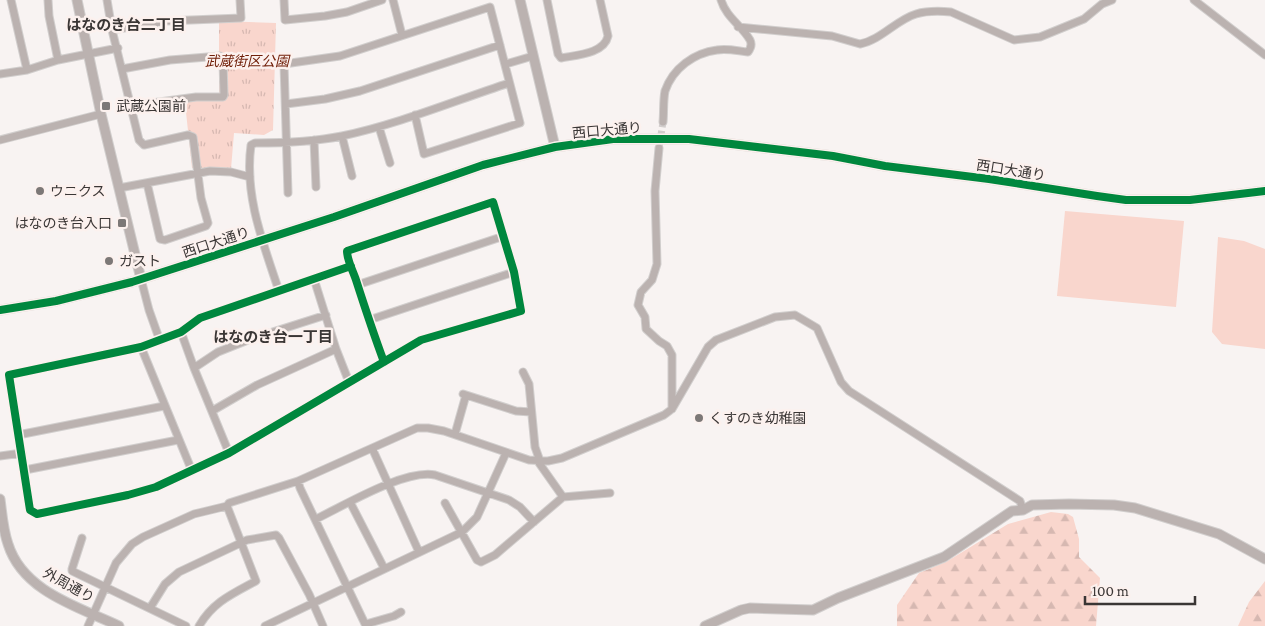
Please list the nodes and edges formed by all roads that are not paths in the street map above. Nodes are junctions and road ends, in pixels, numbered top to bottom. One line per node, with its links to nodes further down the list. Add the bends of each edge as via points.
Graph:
1 (11, 0): 26 (street)
2 (48, 0): 23 (street)
3 (77, 0): 20 (street)
4 (107, 0): 16 (street)
5 (240, 0): 16 (street, via 241,18 166,20)
6 (284, 0): 7 (street, via 284,20 340,13)
7 (382, 0)
8 (393, 0): 17 (street)
9 (520, 0): 22 (street)
10 (547, 0): 11 (street, via 561,58 585,54 607,40)
11 (600, 0)
12 (721, 0): 15 (street)
13 (1112, 0): 15 (street, via 1084,19 1040,37 1014,40 942,11 915,14 860,44 832,36)
14 (1194, 0): 21 (street)
15 (738, 27): 33 (street, via 751,41 748,52 719,49 681,66 665,91)
16 (112, 30): 19 (street)
17 (402, 35): 18 (street, via 490,7); 29 (street, via 340,56 284,64)
18 (500, 45): 24 (street); 29 (street, via 360,91)
19 (118, 48): 20 (street); 25 (street)
20 (88, 54): 23 (street); 31 (street)
21 (1265, 55)
22 (532, 56): 24 (street); 39 (street)
23 (58, 60): 26 (street)
24 (506, 64): 28 (street)
25 (122, 69): 30 (street); 30 (street, via 198,57 220,56 223,61 223,97 196,97)
26 (27, 70): 27 (street)
27 (0, 74)
28 (509, 82): 32 (street); 32 (street, via 520,122 424,154)
29 (286, 104): 38 (street)
30 (130, 106): 42 (street, via 141,144 193,137)
31 (101, 114): 36 (street); 47 (street)
32 (415, 115): 34 (street)
33 (663, 122)
34 (379, 127): 35 (street); 41 (street)
35 (342, 136): 37 (street); 43 (street)
36 (0, 140)
37 (314, 140): 38 (street); 46 (street)
38 (287, 143): 44 (street, via 252,145); 49 (street)
39 (555, 147): 48 (street, 西口大通り, via 613,139 689,139 832,156 1126,200 1190,200); 51 (street, 西口大通り, via 483,165)
40 (659, 148): 70 (street, via 655,191 657,264 652,280 641,292 638,305 645,317 646,329 667,346 672,356)
41 (390, 163)
42 (198, 175): 44 (street, via 231,172); 45 (street); 45 (street, via 208,223 165,240 159,236)
43 (352, 176)
44 (250, 178): 51 (street)
45 (147, 183): 47 (street)
46 (316, 187)
47 (119, 188): 54 (street)
48 (1265, 191)
49 (288, 193)
50 (504, 236): 52 (street, via 493,202 347,251); 53 (street); 56 (street)
51 (262, 240): 54 (street, 西口大通り); 57 (street)
52 (351, 266): 55 (street); 56 (street)
53 (514, 272): 60 (street); 65 (street, via 521,311 421,340)
54 (141, 279): 58 (street, 西口大通り, via 56,301); 62 (street)
55 (314, 279): 57 (street); 59 (street)
56 (358, 285): 60 (street)
57 (279, 291): 61 (street, via 200,318)
58 (0, 310)
59 (326, 315): 64 (street); 66 (street, via 218,352)
60 (369, 320): 65 (street)
61 (181, 332): 62 (street); 66 (street)
62 (160, 341): 63 (street)
63 (141, 347): 69 (street); 74 (street, via 11,373 8,377)
64 (336, 349): 68 (street); 71 (street, via 257,385)
65 (384, 362): 68 (street)
66 (194, 368): 71 (street)
67 (523, 372): 72 (street, via 529,384)
68 (349, 382): 78 (street)
69 (164, 406): 74 (street); 75 (street)
70 (672, 409): 81 (street, via 562,458); 93 (street, via 708,346 775,316 795,315 817,328 841,382 849,391 1020,501)
71 (212, 411): 78 (street)
72 (531, 412): 73 (street, via 516,411 464,394); 81 (street, via 535,448)
73 (455, 434): 76 (street, via 417,428); 79 (street)
74 (18, 435): 77 (street)
75 (178, 440): 82 (street); 83 (street)
76 (372, 448): 84 (street); 85 (street)
77 (22, 453): 80 (street); 82 (street)
78 (229, 453): 83 (street)
79 (506, 453): 81 (street); 86 (street)
80 (0, 456)
81 (540, 461): 88 (street)
82 (25, 470): 83 (street, via 30,510 37,514 128,495)
83 (192, 471)
84 (298, 481): 92 (street, via 229,502); 94 (street)
85 (387, 484): 86 (street, via 411,475 430,474); 90 (street); 99 (street)
86 (488, 493): 95 (street, via 515,504); 96 (street, via 477,518)
87 (610, 493): 88 (street)
88 (563, 497): 95 (street)
89 (0, 499): 107 (street, 外周通り, via 7,543 23,571 46,591)
90 (350, 502): 94 (street); 101 (street)
91 (446, 503): 96 (street)
92 (227, 506): 98 (street); 103 (street, via 178,520 132,544 116,564)
93 (1023, 510): 100 (street, via 1032,505 1069,504 1135,508 1205,528); 115 (street, via 1012,511 944,557 813,610 750,608)
94 (316, 519): 102 (street)
95 (534, 522): 96 (street, via 495,555 481,562)
96 (462, 532): 99 (street)
97 (82, 538): 103 (street, via 72,571)
98 (240, 544): 104 (street, via 272,535 279,538); 105 (street, via 179,572 159,592); 112 (street, via 256,581 219,602)
99 (419, 552): 101 (street)
100 (1265, 559)
101 (384, 568): 102 (street)
102 (348, 585): 104 (street); 108 (street)
103 (107, 586): 105 (street); 107 (street)
104 (312, 603): 113 (street); 114 (street)
105 (150, 608): 111 (street)
106 (401, 612): 108 (street)
107 (94, 614): 109 (street); 110 (street, 外周通り)
108 (366, 625)
109 (88, 626)
110 (120, 626)
111 (186, 626)
112 (199, 626)
113 (265, 626)
114 (323, 626)
115 (705, 626)

